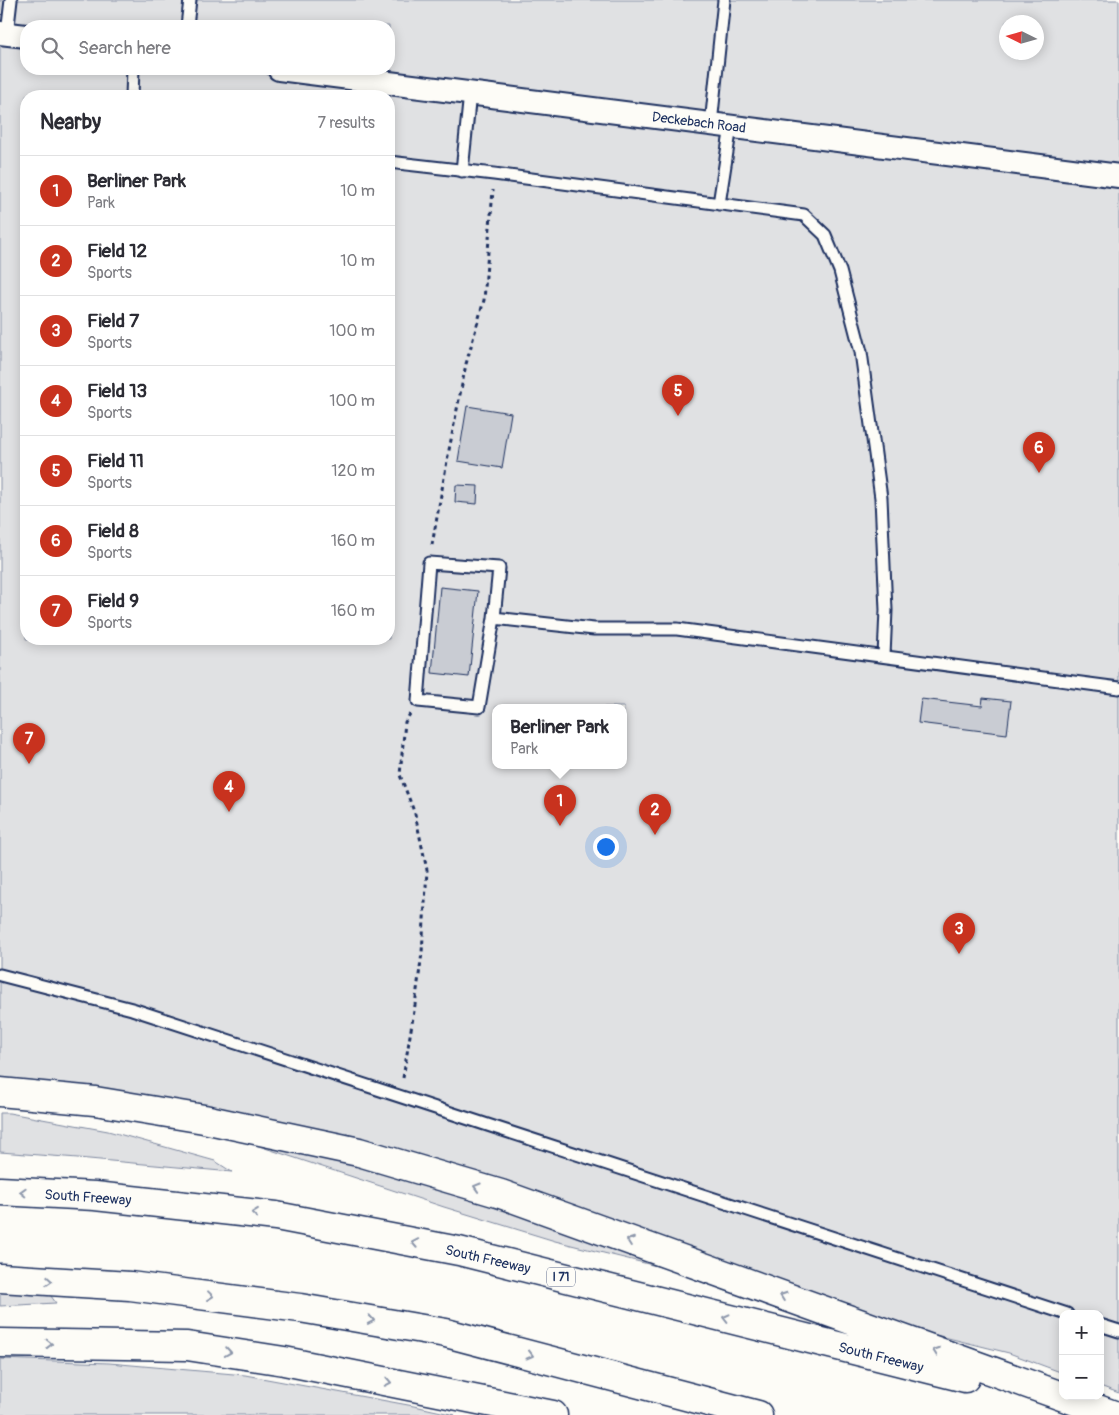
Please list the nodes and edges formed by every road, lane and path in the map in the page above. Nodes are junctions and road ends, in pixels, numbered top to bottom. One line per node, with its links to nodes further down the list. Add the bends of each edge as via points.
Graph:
1 (11, 0): 5 (lane)
2 (190, 0): 4 (lane)
3 (724, 0): 10 (lane)
4 (188, 20)
5 (11, 34)
6 (133, 75): 8 (lane)
7 (327, 75): 9 (street, Deckebach Road)
8 (132, 90)
9 (470, 93): 10 (street, Deckebach Road); 12 (lane)
10 (721, 125): 14 (street, Deckebach Road); 15 (lane)
11 (395, 163): 12 (lane)
12 (462, 171): 13 (lane)
13 (494, 174): 15 (lane); 16 (path, via 484,300 466,364)
14 (1119, 176)
15 (719, 204): 18 (lane, via 804,214 825,235 840,271 861,352 881,498 886,610)
16 (429, 563): 17 (lane, via 499,568); 20 (lane)
17 (494, 618): 18 (lane, via 594,629 677,629); 20 (lane, via 479,707)
18 (884, 656): 19 (lane)
19 (1119, 688)
20 (418, 701): 23 (path, via 405,722 400,775 415,814 427,870 422,953)
21 (0, 975): 23 (lane, via 132,1009)
22 (0, 1092): 32 (highway, one-way to 22, via 500,1194 359,1152 114,1104)
23 (400, 1096): 26 (lane)
24 (0, 1191): 32 (highway, South Freeway / I 71, one-way to 24, via 459,1251 276,1216 95,1196)
25 (0, 1278): 31 (highway, one-way to 31, via 130,1286 300,1308 446,1333)
26 (1059, 1311)
27 (1104, 1326): 28 (lane)
28 (1119, 1331)
29 (0, 1343): 30 (highway, one-way to 30, via 187,1346 284,1361)
30 (553, 1415)
31 (758, 1415)
32 (1113, 1415)

